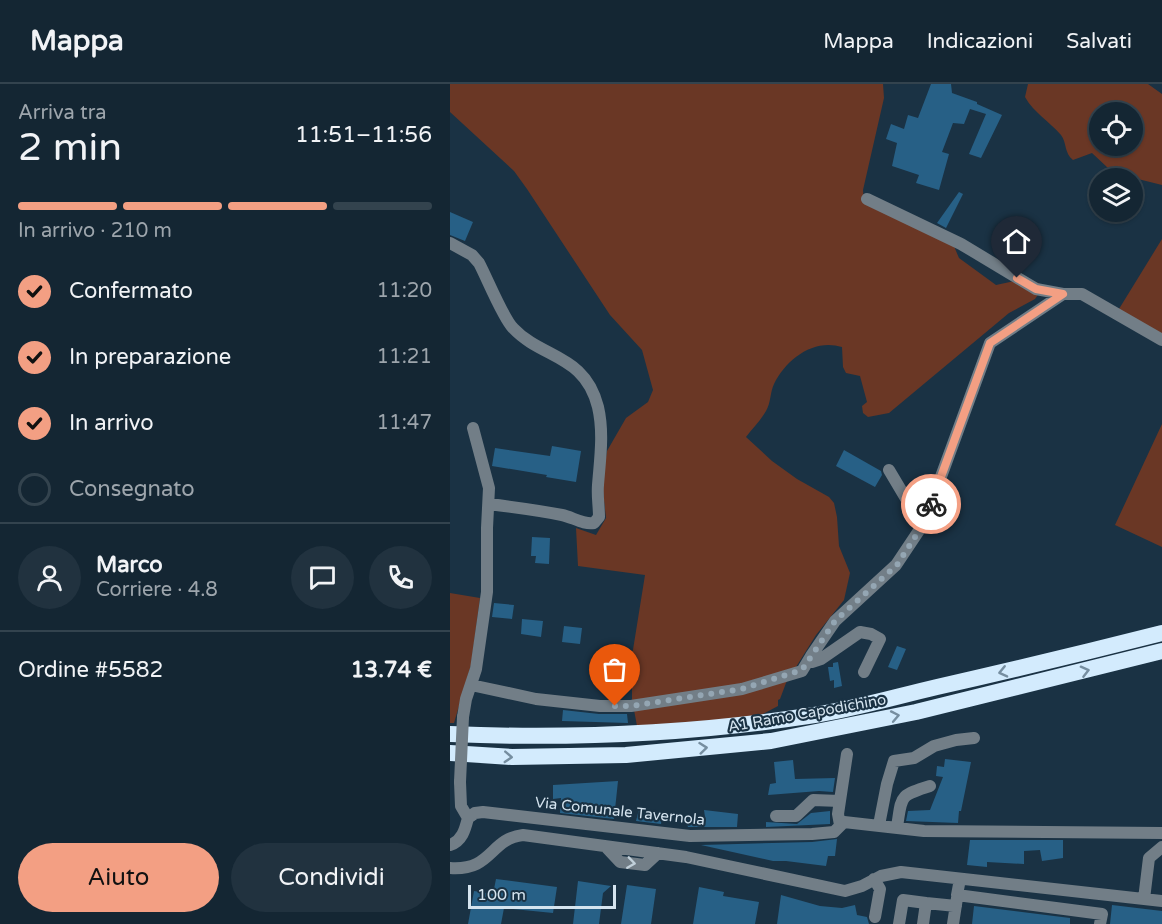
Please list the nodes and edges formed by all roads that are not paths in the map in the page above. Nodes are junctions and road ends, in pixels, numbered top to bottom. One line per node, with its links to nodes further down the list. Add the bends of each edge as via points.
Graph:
1 (867, 199): 3 (street, via 961,244 1036,289)
2 (450, 243): 7 (street, via 479,262 511,327 573,366 588,382 598,405 601,459 597,487 599,517 594,523)
3 (1063, 294): 4 (street, via 1082,294); 8 (street, via 990,343)
4 (1162, 340)
5 (473, 428): 7 (street, via 489,488)
6 (889, 470): 8 (street)
7 (489, 504): 13 (street, via 486,592 477,669)
8 (924, 523): 11 (street, via 897,565 835,621)
9 (1162, 633): 14 (highway, A1 Ramo Capodichino, one-way to 14, via 809,716 616,735)
10 (1162, 651): 16 (highway, A1 Ramo Capodichino, one-way to 10, via 626,756 771,741 916,712)
11 (812, 659): 12 (street, via 821,659 860,632 871,634 880,639); 13 (street, via 802,670 742,689 631,706 536,699)
12 (864, 672)
13 (471, 685): 21 (street, bridge, via 463,717 460,782 461,806)
14 (450, 734)
15 (974, 738): 23 (street, via 934,746 914,758 894,761)
16 (450, 753)
17 (847, 754): 19 (street)
18 (930, 786): 24 (street, via 908,793 899,804)
19 (840, 801): 20 (street, via 813,800 796,816); 22 (street)
20 (776, 816)
21 (468, 818): 22 (street, Via Comunale Tavernola, via 483,812 690,836 812,834 834,832); 26 (street, via 463,835)
22 (840, 825): 23 (street, Via Comunale Tavernola)
23 (879, 825): 24 (street, Via Comunale Tavernola)
24 (897, 827): 25 (street, Via Comunale Tavernola, via 924,831)
25 (1162, 832)
26 (450, 845)
27 (1162, 847): 32 (street, via 1149,858)
28 (450, 868): 29 (street, via 483,862 506,839 523,835 687,857 845,891)
29 (874, 879): 30 (street, via 901,872); 36 (street, via 880,889)
30 (960, 879): 31 (street); 33 (street)
31 (1094, 894): 32 (street); 37 (street)
32 (1144, 899): 34 (street)
33 (957, 901): 35 (street); 37 (street); 40 (street)
34 (1162, 901)
35 (926, 903): 38 (street, via 903,900); 39 (street)
36 (875, 917)
37 (1092, 918): 41 (street, via 1102,914)
38 (899, 924)
39 (923, 924)
40 (953, 924)
41 (1100, 924)

